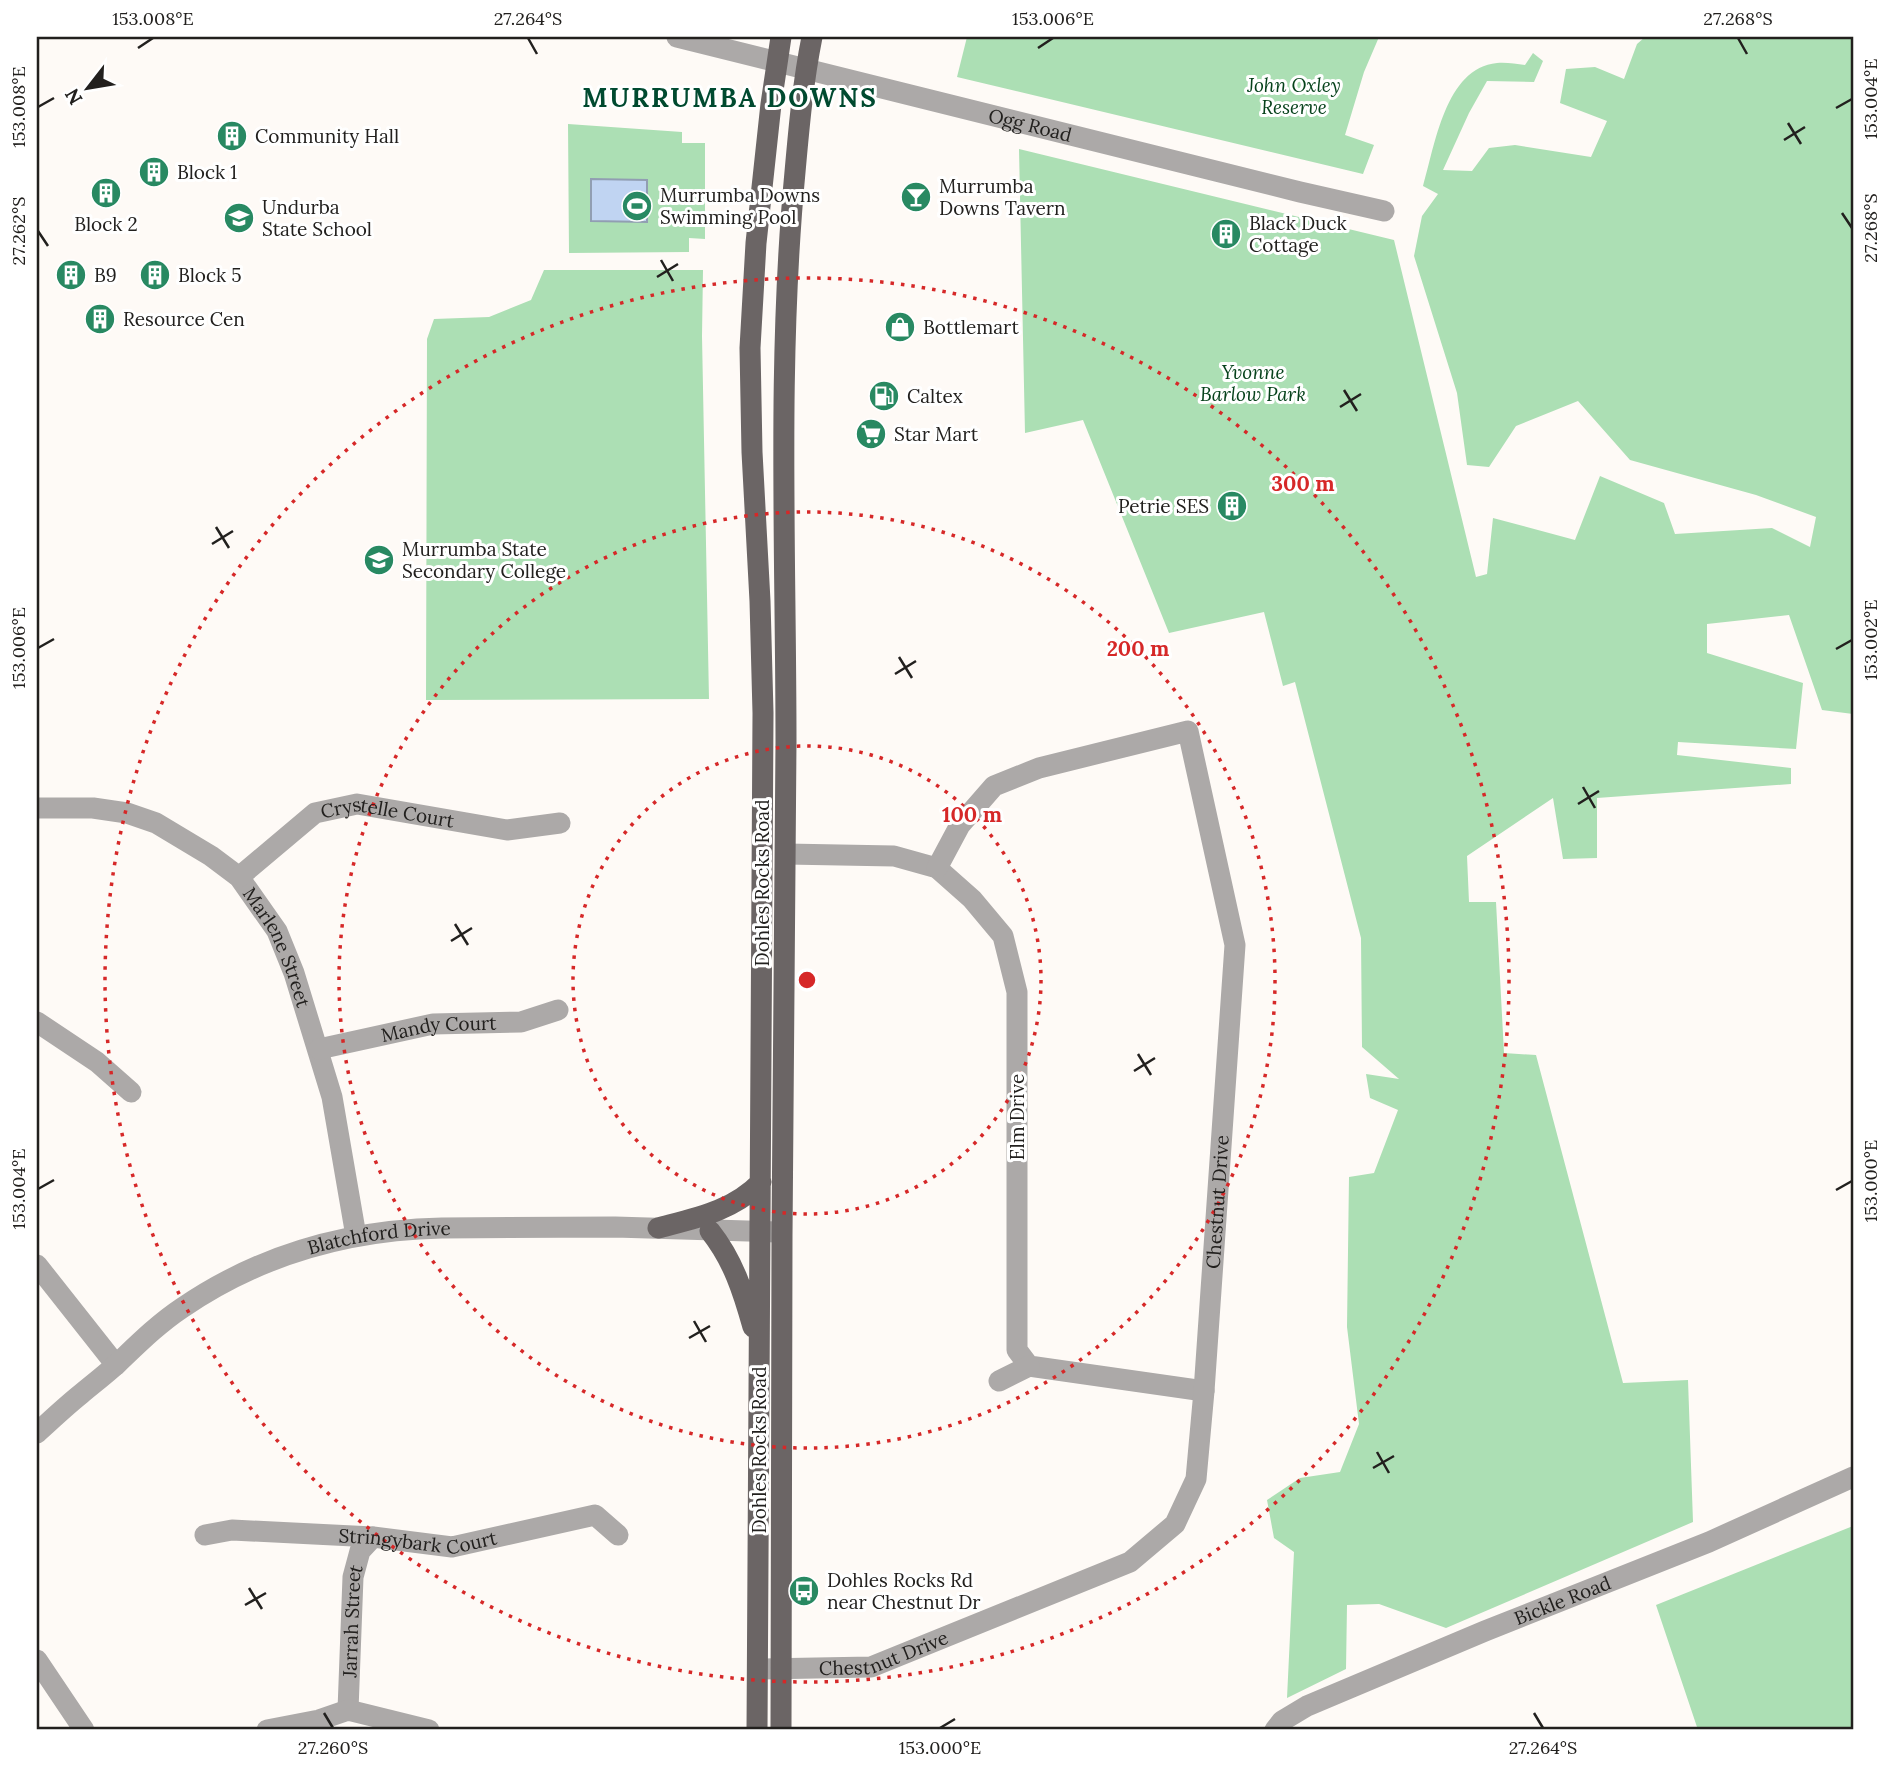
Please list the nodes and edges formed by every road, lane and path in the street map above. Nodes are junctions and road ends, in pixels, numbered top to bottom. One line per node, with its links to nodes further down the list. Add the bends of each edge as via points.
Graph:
1 (677, 37): 4 (street, Ogg Road)
2 (781, 37): 4 (main road, Dohles Rocks Road)
3 (811, 37): 5 (main road, Dohles Rocks Road)
4 (776, 61): 5 (street, Ogg Road); 16 (main road, Dohles Rocks Road, via 750,348 763,713)
5 (806, 69): 6 (street, Ogg Road); 9 (main road, Dohles Rocks Road, via 784,325)
6 (1384, 211)
7 (37, 808): 11 (street, Marlene Street, via 127,813 156,823)
8 (560, 822): 11 (street, Crystelle Court, via 507,830 356,804 315,813)
9 (786, 854): 10 (street, Elm Drive, via 894,856); 19 (main road, Dohles Rocks Road)
10 (937, 868): 24 (street, Elm Drive, via 972,899 1003,936 1017,992 1017,1350); 26 (street, Chestnut Drive, via 960,825 994,786 1039,768 1188,731 1235,945)
11 (239, 877): 14 (street, Marlene Street, via 277,931)
12 (558, 1010): 14 (street, Mandy Court, via 521,1022 433,1024)
13 (37, 1022): 15 (street, via 97,1062)
14 (319, 1049): 20 (street, Marlene Street)
15 (131, 1092)
16 (761, 1182): 17 (main road, via 736,1203); 19 (main road, Dohles Rocks Road)
17 (658, 1228): 18 (street, Blatchford Drive); 20 (street, Blatchford Drive, via 442,1228)
18 (710, 1231): 19 (street, Blatchford Drive); 22 (main road, via 732,1262)
19 (772, 1232): 22 (main road, Dohles Rocks Road); 34 (main road, Dohles Rocks Road)
20 (356, 1236): 23 (street, Blatchford Drive, via 278,1258 227,1281 181,1308)
21 (37, 1265): 23 (street)
22 (760, 1352): 33 (main road, Dohles Rocks Road)
23 (116, 1365): 27 (street, Blatchford Drive)
24 (1029, 1366): 25 (street); 26 (street)
25 (999, 1381)
26 (1204, 1391): 34 (street, Chestnut Drive, via 1196,1479 1175,1524 1130,1562 871,1667)
27 (37, 1433)
28 (1853, 1477): 41 (street, Bickle Road, via 1709,1542 1307,1706)
29 (205, 1535): 31 (street, Stringybark Court, via 232,1530)
30 (618, 1535): 31 (street, Stringybark Court, via 595,1515 452,1547)
31 (373, 1537): 35 (street, Jarrah Street, via 360,1551 353,1577)
32 (37, 1660): 36 (street)
33 (758, 1669): 34 (street, Chestnut Drive); 39 (main road, Dohles Rocks Road)
34 (781, 1669): 40 (main road, Dohles Rocks Road)
35 (348, 1710): 37 (street); 38 (street)
36 (84, 1730)
37 (267, 1730)
38 (429, 1730)
39 (757, 1730)
40 (781, 1730)
41 (1275, 1730)

